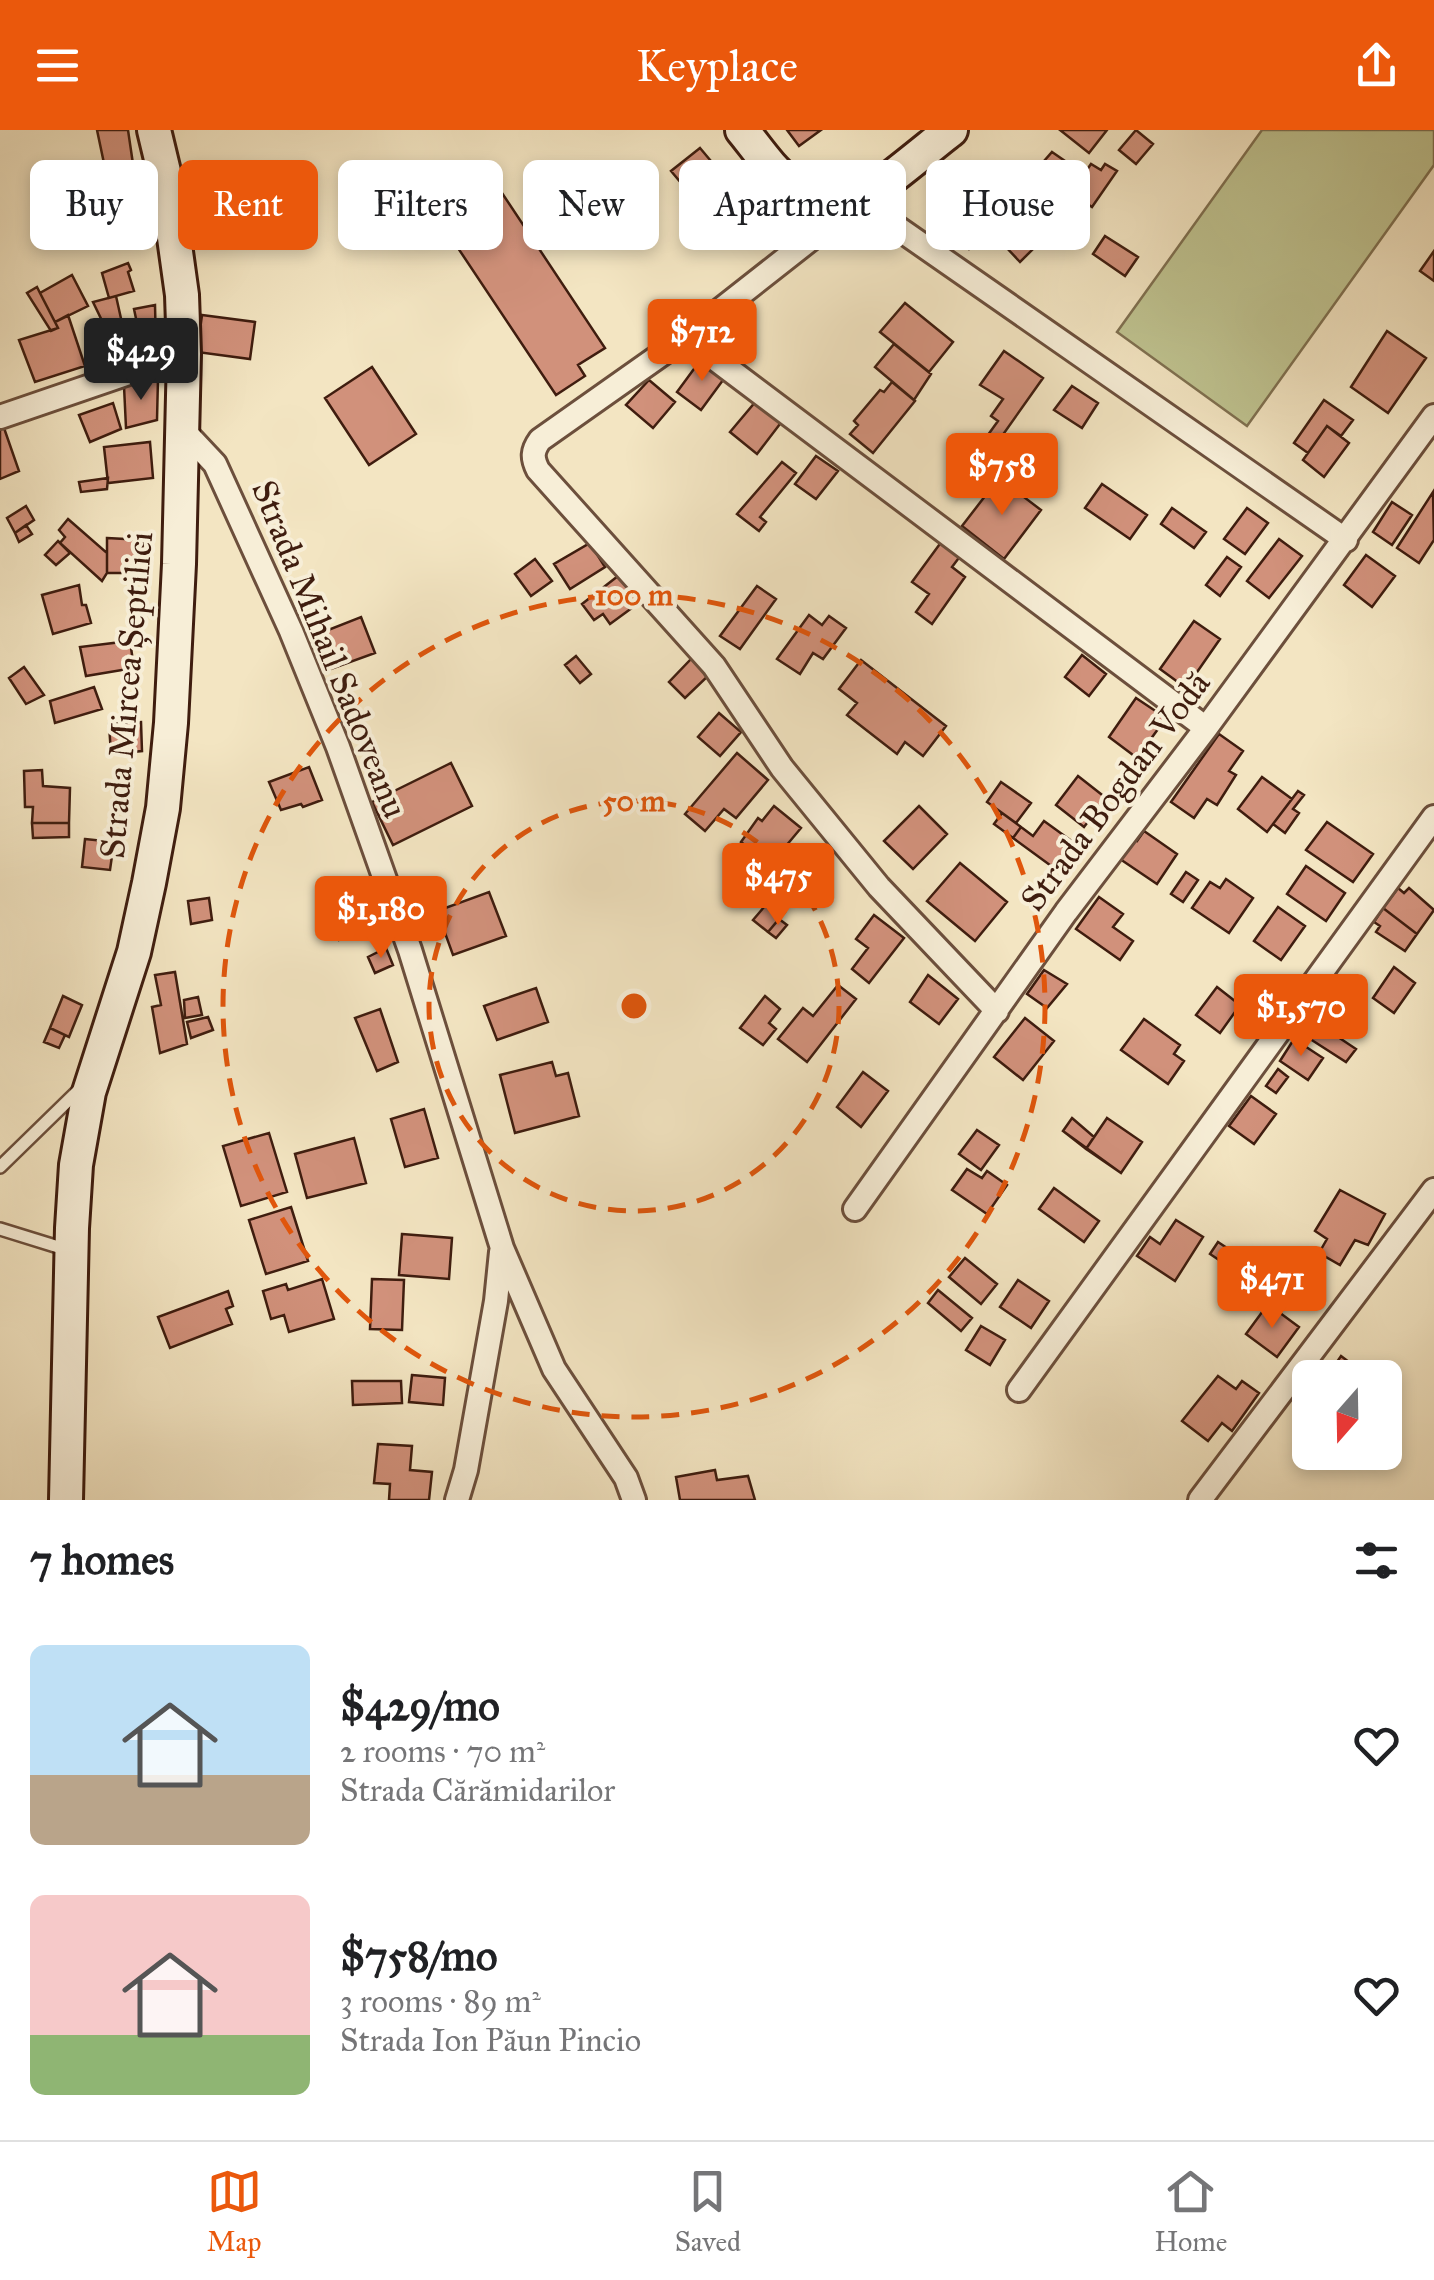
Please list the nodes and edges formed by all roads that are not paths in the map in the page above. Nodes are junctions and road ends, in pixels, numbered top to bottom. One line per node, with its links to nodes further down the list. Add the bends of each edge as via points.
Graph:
1 (154, 130): 9 (street, Strada Mircea Șeptilici, via 182,295)
2 (742, 130): 4 (street)
3 (951, 130): 5 (street)
4 (766, 160)
5 (906, 165)
6 (906, 233): 13 (street)
7 (797, 250): 8 (street)
8 (686, 337): 14 (street); 16 (street, via 547,433 533,460 714,666 782,768 879,888)
9 (184, 354): 11 (street); 12 (street, Strada Mircea Șeptilici)
10 (1434, 416): 13 (street, Strada Bogdan Vodă)
11 (0, 417)
12 (184, 430): 17 (street, Strada Mircea Șeptilici, via 163,808 134,952); 22 (street, Strada Mihail Sadoveanu, via 215,464 338,747 410,950)
13 (1346, 540): 14 (street, Strada Bogdan Vodă)
14 (1206, 728): 16 (street, Strada Bogdan Vodă)
15 (1434, 817): 24 (street)
16 (997, 1011): 20 (street, Strada Bogdan Vodă)
17 (95, 1075): 18 (lane); 23 (street, Strada Mircea Șeptilici, via 76,1165)
18 (0, 1167)
19 (1434, 1190): 28 (street)
20 (855, 1209)
21 (0, 1229): 23 (lane)
22 (502, 1248): 26 (street, Strada Mihail Sadoveanu); 27 (street, Strada Mihail Sadoveanu, via 554,1369)
23 (72, 1252): 25 (street, Strada Mircea Șeptilici)
24 (1019, 1390)
25 (66, 1500)
26 (457, 1500)
27 (634, 1500)
28 (1200, 1500)

